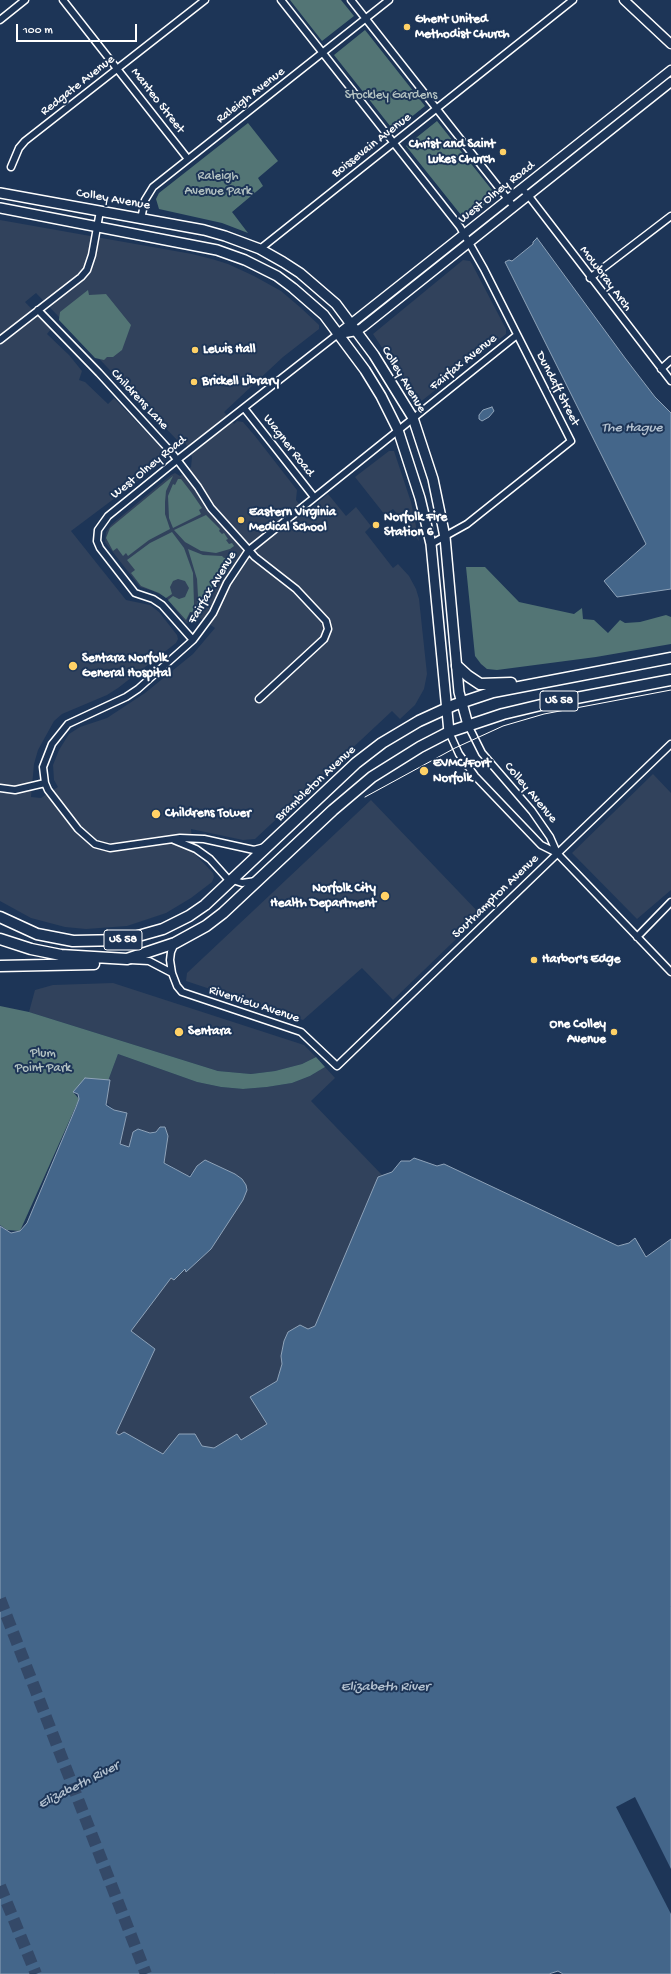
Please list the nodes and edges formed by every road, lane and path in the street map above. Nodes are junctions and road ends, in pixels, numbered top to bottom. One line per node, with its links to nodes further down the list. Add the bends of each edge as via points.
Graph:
1 (24, 0): 10 (street)
2 (63, 0): 13 (street, Manteo Street)
3 (205, 0): 13 (street, Redgate Avenue)
4 (281, 0): 12 (street)
5 (350, 0): 9 (street)
6 (388, 0): 9 (street, Raleigh Avenue)
7 (574, 0): 16 (street, Boissevain Avenue)
8 (624, 0): 11 (street)
9 (365, 18): 12 (street, Raleigh Avenue); 16 (street)
10 (0, 20)
11 (671, 44)
12 (323, 53): 17 (street); 18 (street, Raleigh Avenue)
13 (118, 69): 18 (street, Manteo Street); 19 (street, Redgate Avenue, via 25,141)
14 (671, 70): 20 (street, West Olney Road)
15 (671, 82): 22 (street, West Olney Road)
16 (436, 109): 17 (street, Boissevain Avenue); 23 (street)
17 (393, 143): 30 (street); 32 (street, Boissevain Avenue)
18 (188, 159): 28 (street, Raleigh Avenue, via 153,187 145,200)
19 (11, 167)
20 (522, 189): 22 (street, Mowbray Arch); 23 (street, West Olney Road)
21 (0, 193): 26 (main road, Colley Avenue)
22 (528, 195): 24 (street, West Olney Road); 33 (street, Mowbray Arch)
23 (509, 199): 24 (street); 30 (street, West Olney Road)
24 (514, 207): 31 (street, West Olney Road)
25 (0, 208): 29 (main road, Colley Avenue)
26 (100, 211): 28 (main road, Colley Avenue); 29 (street)
27 (671, 216): 33 (street)
28 (141, 218): 32 (main road, Colley Avenue, via 211,232)
29 (97, 226): 34 (street, via 87,270); 37 (main road, Colley Avenue, via 200,246 245,260 277,276 293,288 324,316)
30 (464, 234): 31 (street, Dundaff Street); 35 (street, West Olney Road)
31 (469, 243): 36 (street, West Olney Road); 38 (street, Dundaff Street)
32 (260, 249): 35 (main road, Colley Avenue, via 283,262 318,288 336,304)
33 (590, 278): 41 (street, Mowbray Arch)
34 (38, 310): 39 (street); 46 (street, Childrens Lane)
35 (351, 323): 36 (main road, Colley Avenue); 37 (street, West Olney Road)
36 (357, 331): 37 (street, West Olney Road); 44 (main road, Colley Avenue)
37 (338, 334): 43 (street, West Olney Road); 45 (main road, Colley Avenue, via 365,370)
38 (517, 335): 44 (street, Fairfax Avenue); 48 (street, Dundaff Street, via 571,441 467,524)
39 (0, 340)
40 (671, 360): 41 (street)
41 (661, 369): 42 (street, Mowbray Arch)
42 (671, 381)
43 (244, 408): 46 (street, West Olney Road); 47 (street, Wagner Road)
44 (413, 418): 45 (street, Fairfax Avenue); 48 (main road, Colley Avenue, via 433,479)
45 (398, 430): 47 (street, Fairfax Avenue); 49 (main road, Colley Avenue, via 420,498)
46 (177, 460): 50 (street, Childrens Lane, via 211,508); 51 (street, West Olney Road, via 108,516 98,530 97,541 135,593 162,605)
47 (314, 497): 50 (street, Fairfax Avenue)
48 (445, 537): 49 (street, Dundaff Street); 53 (main road, Colley Avenue)
49 (431, 544): 58 (main road, Colley Avenue)
50 (249, 550): 51 (street, Fairfax Avenue, via 227,582 213,613); 56 (street, Childrens Lane, via 296,589 324,618 328,629 324,639)
51 (194, 640): 62 (street, Fairfax Avenue, via 126,697 68,724 52,744 45,760)
52 (671, 658): 54 (main road, Brambleton Avenue / US 58)
53 (457, 666): 54 (main road, via 480,684); 57 (main road, Colley Avenue)
54 (551, 680): 57 (main road, Brambleton Avenue / US 58)
55 (671, 680): 59 (main road, US 58, via 545,704)
56 (259, 699)
57 (461, 702): 58 (main road, Brambleton Avenue / US 58); 59 (main road, Colley Avenue)
58 (446, 708): 60 (main road, Colley Avenue); 65 (main road, Brambleton Avenue / US 58, via 407,728 369,753)
59 (468, 725): 60 (main road, US 58); 66 (street, Colley Avenue, via 484,757 532,811 550,837)
60 (449, 732): 66 (street, Colley Avenue, via 459,754 475,776 541,845); 67 (main road, US 58, via 405,755 372,777 333,810)
61 (671, 744): 66 (street, Southampton Avenue)
62 (45, 783): 63 (street, via 15,790); 64 (street, via 78,829 95,844 110,848)
63 (0, 788)
64 (172, 839): 65 (street, via 204,839 254,850); 68 (street, via 196,849)
65 (270, 845): 68 (main road, Brambleton Avenue / US 58)
66 (557, 854): 71 (street, Colley Avenue); 78 (street, Southampton Avenue)
67 (260, 880): 68 (street, via 242,883); 73 (main road, US 58, via 218,918)
68 (233, 881): 70 (main road, Brambleton Avenue / US 58, via 189,916 163,929 124,940 93,942 55,938 25,929)
69 (671, 902): 71 (street)
70 (0, 917)
71 (637, 937): 76 (street, Colley Avenue)
72 (0, 940): 74 (main road, US 58, via 61,955)
73 (175, 943): 74 (main road, US 58); 77 (street, Riverview Avenue, via 171,952)
74 (127, 959): 75 (main road, via 98,964); 77 (street, via 149,961)
75 (0, 966)
76 (671, 972)
77 (172, 973): 78 (street, Riverview Avenue, via 182,992 301,1032)
78 (336, 1066)

